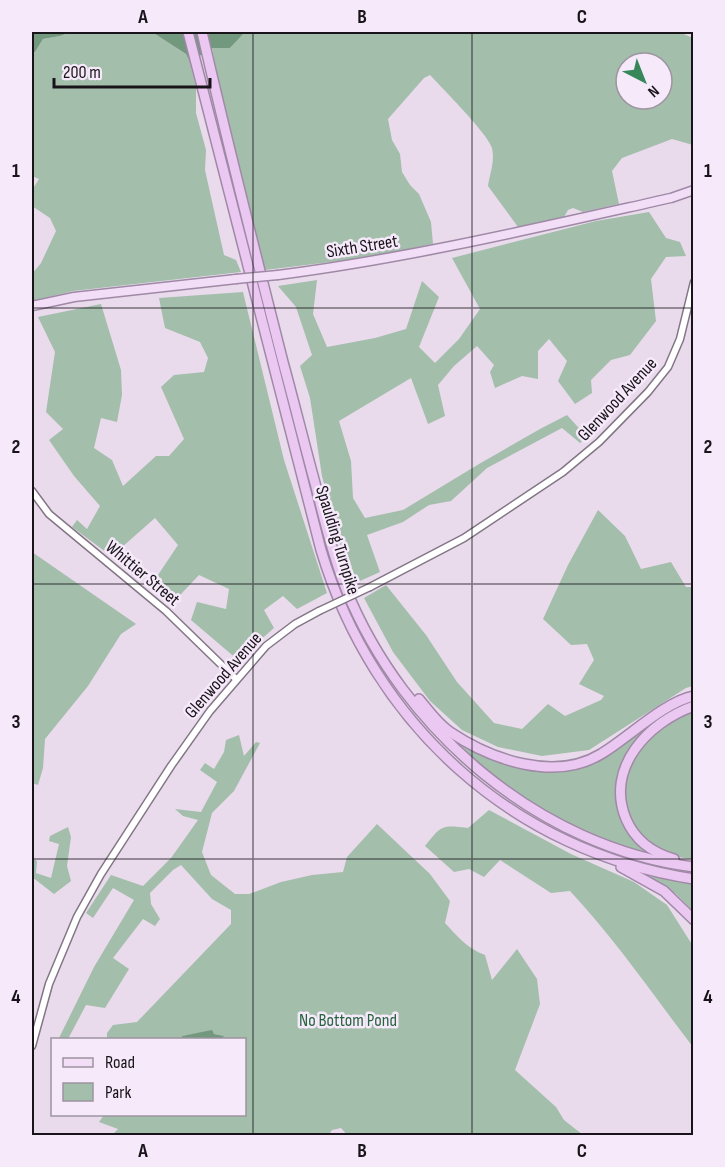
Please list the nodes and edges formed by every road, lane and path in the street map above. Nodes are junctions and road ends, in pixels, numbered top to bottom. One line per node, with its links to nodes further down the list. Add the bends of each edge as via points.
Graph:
1 (188, 32): 11 (highway, Spaulding Turnpike, via 321,550 332,586 356,638 402,710 452,764 512,810)
2 (202, 32): 7 (highway, Spaulding Turnpike, via 280,351 336,558 354,607)
3 (693, 190): 5 (main road, Sixth Street, bridge, via 429,251 345,266 74,297)
4 (693, 282): 8 (street, Glenwood Avenue, bridge, via 680,339 668,367 598,442 563,472 464,538 295,624 274,638)
5 (32, 306)
6 (32, 491): 8 (street, Whittier Street, via 49,514 165,611)
7 (384, 662): 9 (highway, via 450,732 526,765 558,766 586,761); 12 (highway, Spaulding Turnpike, via 442,736 511,794 562,825 634,855)
8 (236, 679): 15 (street, Glenwood Avenue, via 171,766 82,906 49,984)
9 (693, 696)
10 (693, 706): 12 (highway, via 669,717 641,740 622,774 620,789 625,817 641,841 658,853)
11 (603, 856): 13 (highway, Spaulding Turnpike); 14 (highway, via 664,891)
12 (693, 866)
13 (693, 879)
14 (693, 921)
15 (32, 1046)

